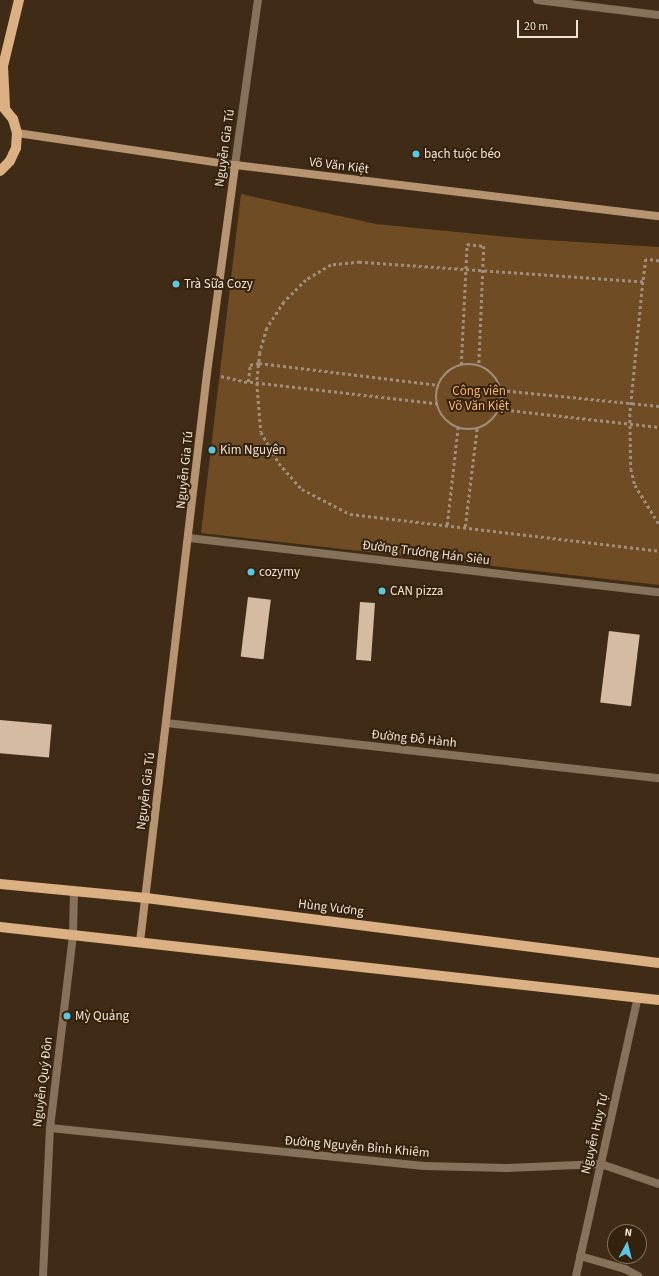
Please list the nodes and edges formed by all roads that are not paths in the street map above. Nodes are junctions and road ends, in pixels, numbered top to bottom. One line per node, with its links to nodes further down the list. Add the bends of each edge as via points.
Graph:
1 (19, 0): 5 (main road, via 3,66)
2 (258, 0): 7 (street, Nguyễn Gia Tú)
3 (537, 0): 4 (street)
4 (659, 15)
5 (2, 105): 6 (main road, via 13,119)
6 (17, 133): 7 (street, Võ Văn Kiệt); 8 (main road, via 16,148 10,161)
7 (235, 165): 9 (street, Võ Văn Kiệt); 10 (street, Nguyễn Gia Tú, via 207,373)
8 (0, 171)
9 (659, 216)
10 (189, 538): 11 (street, Đường Trương Hán Siêu); 12 (street, Nguyễn Gia Tú)
11 (659, 592)
12 (166, 723): 13 (street, Đường Đỗ Hành); 16 (street, Nguyễn Gia Tú)
13 (659, 778)
14 (0, 884): 15 (main road, Hùng Vương)
15 (74, 892): 16 (main road, Hùng Vương); 18 (street, Nguyễn Quý Đôn)
16 (146, 898): 19 (street, Nguyễn Gia Tú); 20 (main road, Hùng Vương)
17 (0, 927): 18 (main road)
18 (73, 935): 19 (main road); 23 (street, Nguyễn Quý Đôn)
19 (140, 942): 21 (main road)
20 (659, 963)
21 (638, 997): 22 (main road); 24 (street, Nguyễn Huy Tự)
22 (659, 1000)
23 (50, 1128): 24 (street, Đường Nguyễn Bỉnh Khiêm, via 424,1166 507,1168); 27 (street, Nguyễn Quý Đôn)
24 (601, 1164): 25 (street, Đường Nguyễn Bỉnh Khiêm); 26 (street, Nguyễn Huy Tự)
25 (659, 1184)
26 (580, 1256): 28 (street, Nguyễn Huy Tự); 29 (street, via 625,1269)
27 (43, 1276)
28 (576, 1276)
29 (638, 1276)

